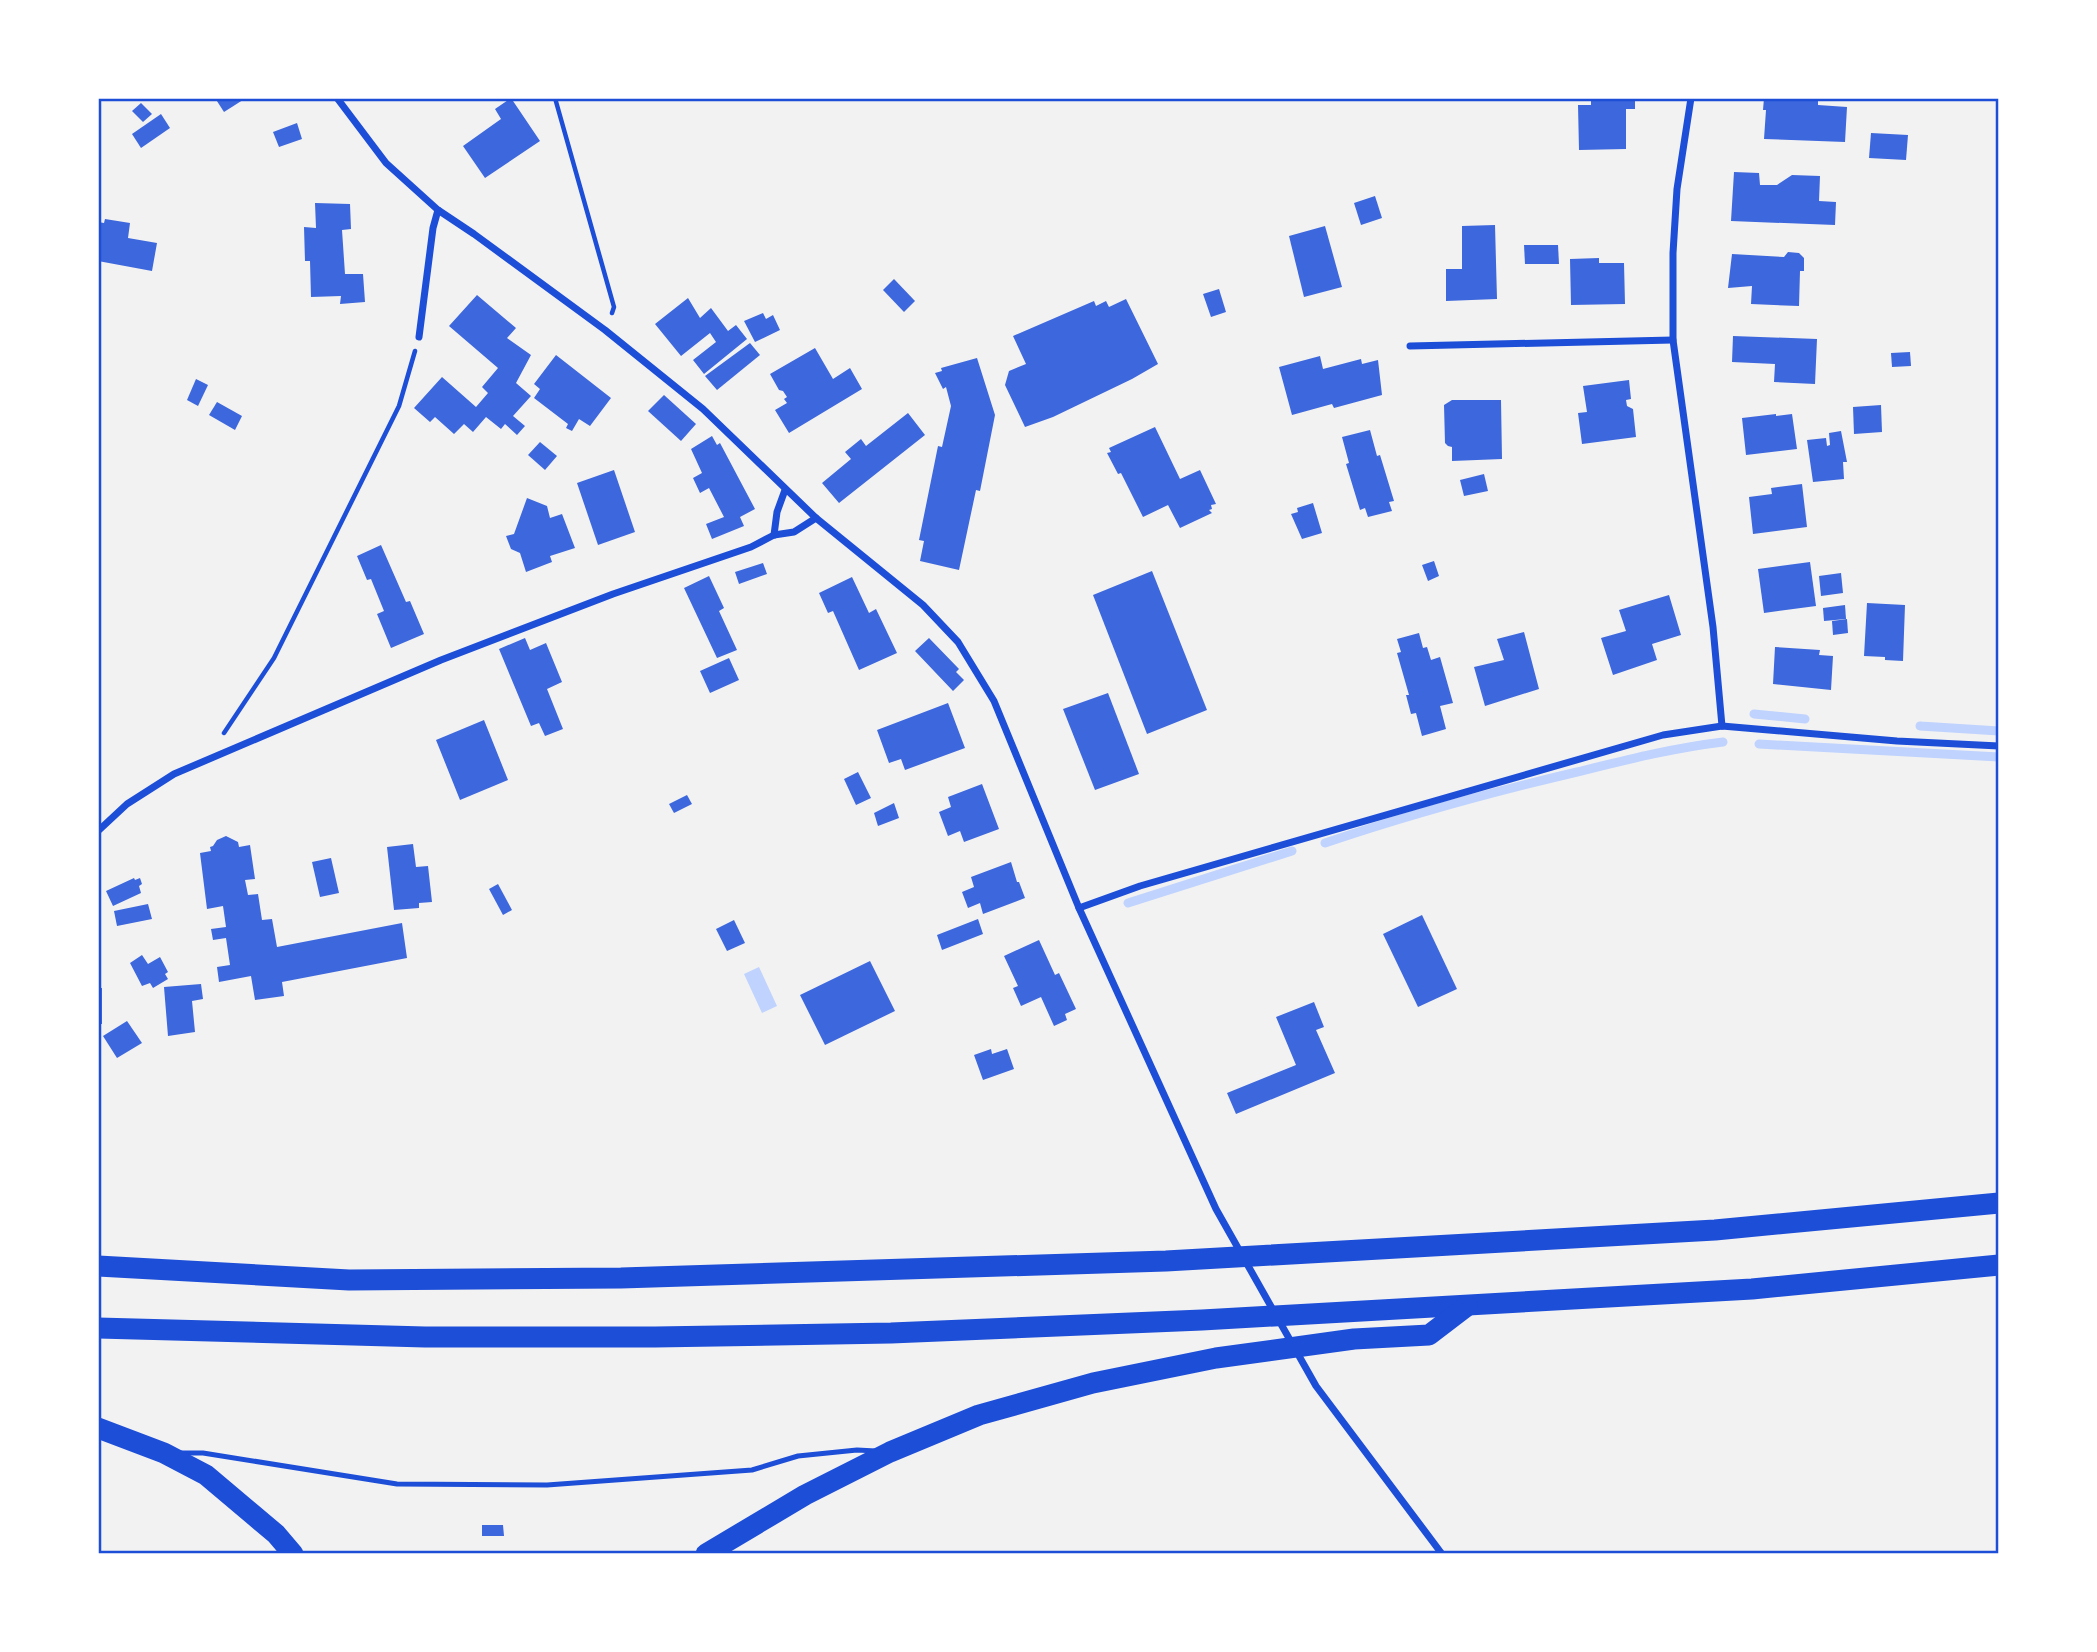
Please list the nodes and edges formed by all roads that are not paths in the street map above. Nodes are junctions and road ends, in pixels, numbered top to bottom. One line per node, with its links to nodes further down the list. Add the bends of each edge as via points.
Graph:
1 (337, 98): 3 (street, via 387,163)
2 (1690, 98): 5 (street, via 1677,189)
3 (438, 210): 4 (street); 7 (street, via 605,331 703,409)
4 (419, 337)
5 (1673, 340): 6 (street); 10 (street)
6 (1410, 346)
7 (785, 490): 8 (street); 9 (street)
8 (816, 518): 9 (street, via 794,532); 13 (street, via 923,605 958,642 995,701)
9 (774, 535): 12 (street, via 441,660 174,774)
10 (1722, 726): 11 (street); 13 (street, via 1606,750 1140,886)
11 (1999, 746)
12 (98, 831)
13 (1079, 908): 24 (street, via 1222,1221 1316,1386)
14 (1999, 1203): 16 (highway, via 1715,1230 1166,1261 621,1278 349,1280)
15 (1999, 1265): 17 (highway, via 1752,1289)
16 (98, 1266)
17 (1467, 1306): 18 (highway, via 891,1333 655,1337 425,1337); 20 (highway, via 1429,1335 1353,1339 1216,1358 1093,1383 992,1412)
18 (98, 1328)
19 (98, 1429): 21 (highway)
20 (890, 1452): 21 (lane, via 857,1450 797,1456 752,1470 547,1485 397,1484 204,1453); 23 (highway, via 805,1495)
21 (164, 1453): 22 (highway, via 206,1475)
22 (293, 1554)
23 (706, 1554)
24 (1441, 1554)

